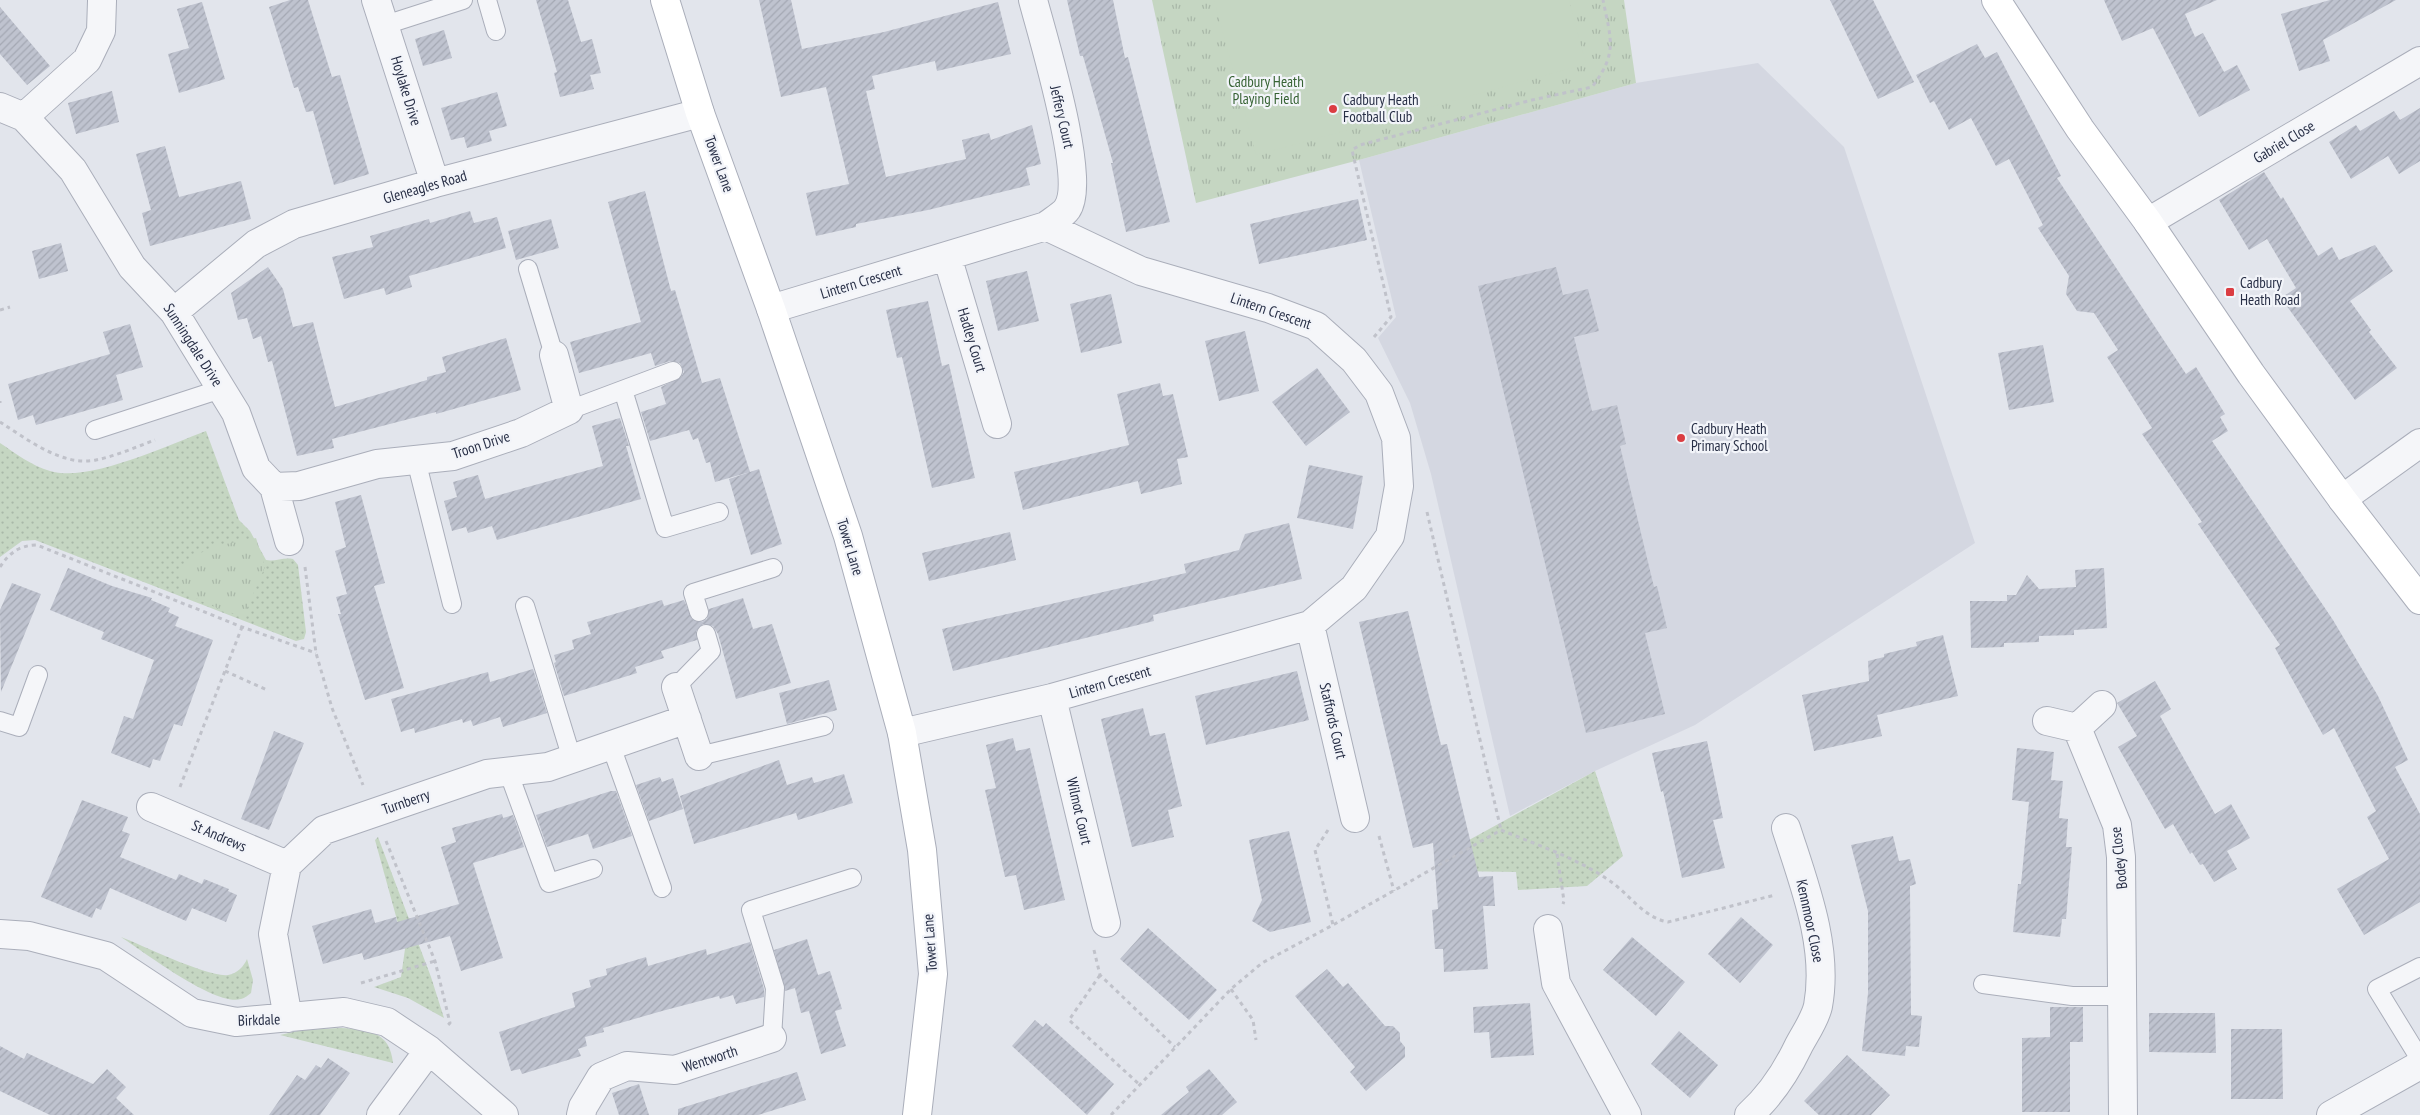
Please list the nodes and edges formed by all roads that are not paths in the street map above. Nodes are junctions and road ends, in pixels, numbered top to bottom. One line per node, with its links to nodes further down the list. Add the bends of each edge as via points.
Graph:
1 (463, 0): 7 (lane)
2 (488, 0): 8 (lane)
3 (665, 0): 11 (street, Tower Lane)
4 (1033, 0): 14 (street, Jeffery Court, via 1071,152 1074,186 1067,209)
5 (1996, 0): 13 (street, via 2080,129)
6 (102, 1): 10 (street, via 101,31 87,60)
7 (381, 12): 12 (street, Hoylake Drive)
8 (496, 31)
9 (2420, 61): 13 (street, Gabriel Close)
10 (12, 112): 18 (street, Sunningdale Drive, via 73,170 132,267)
11 (700, 113): 12 (street, Gleneagles Road); 17 (street, Tower Lane)
12 (435, 183): 18 (street, Gleneagles Road, via 294,224 256,244)
13 (2148, 222): 29 (street, via 2251,374)
14 (1046, 226): 15 (street, Lintern Crescent); 37 (street, Lintern Crescent, via 1141,271 1268,308 1316,326 1354,360 1379,393 1396,438 1399,486 1390,536 1354,588)
15 (947, 256): 17 (street, Lintern Crescent); 24 (street, Hadley Court)
16 (528, 269): 19 (lane)
17 (771, 309): 48 (street, Tower Lane, via 848,536)
18 (174, 312): 21 (street, Sunningdale Drive)
19 (554, 355): 23 (street)
20 (673, 371): 22 (lane)
21 (221, 389): 25 (lane); 28 (street, Sunningdale Drive, via 236,413 256,468)
22 (623, 390): 23 (lane); 30 (lane, via 665,528)
23 (569, 410): 27 (street, Troon Drive, via 521,433 453,456)
24 (997, 424)
25 (95, 430)
26 (2420, 443): 29 (street)
27 (416, 460): 28 (street, Troon Drive, via 377,464 299,486); 34 (lane)
28 (274, 487): 31 (street, Sunningdale Drive)
29 (2342, 499): 33 (street)
30 (719, 512)
31 (289, 541)
32 (774, 568): 36 (lane, via 693,594)
33 (2420, 600)
34 (452, 604)
35 (525, 606): 51 (lane)
36 (700, 612)
37 (1310, 625): 41 (street, Lintern Crescent); 54 (street, Staffords Court)
38 (706, 634): 40 (lane, via 711,651)
39 (38, 675): 44 (lane, via 19,727)
40 (676, 687): 43 (street)
41 (1052, 698): 48 (street, Lintern Crescent); 60 (street, Wilmot Court)
42 (2102, 705): 47 (street)
43 (687, 720): 49 (street, Turnberry); 50 (street)
44 (0, 721)
45 (2046, 722): 47 (street)
46 (824, 726): 50 (lane)
47 (2077, 728): 65 (street, Bodey Close, via 2117,824 2123,899)
48 (902, 733): 75 (street, Tower Lane, via 922,850 933,974)
49 (611, 746): 51 (street, Turnberry); 59 (lane)
50 (699, 756)
51 (572, 759): 52 (street, Turnberry, via 548,767)
52 (508, 771): 56 (street, Turnberry, via 487,774 324,830); 57 (lane, via 548,883)
53 (160, 811): 56 (street, St Andrews)
54 (1355, 818)
55 (1786, 828): 77 (street, Kennmoor Close, via 1805,888 1821,957 1818,1008 1792,1060 1764,1102)
56 (287, 865): 66 (street, via 273,934)
57 (593, 869)
58 (852, 878): 67 (lane, via 751,910 775,988)
59 (662, 888)
60 (1106, 924)
61 (1548, 929): 76 (street, via 1556,983)
62 (0, 934): 66 (street, Birkdale, via 29,936 106,956 192,1013 236,1022)
63 (2420, 966): 69 (lane, via 2377,989)
64 (1984, 984): 65 (lane, via 2072,996)
65 (2122, 996): 78 (street, Bodey Close)
66 (288, 1018): 68 (street, Birkdale, via 344,1012 387,1022)
67 (772, 1038): 74 (street, Wentworth, via 675,1070 627,1066 601,1078)
68 (429, 1050): 72 (street); 73 (street, Birkdale)
69 (2420, 1059)
70 (2420, 1064): 71 (street)
71 (2337, 1114)
72 (381, 1115)
73 (504, 1115)
74 (581, 1115)
75 (917, 1115)
76 (1627, 1115)
77 (1749, 1115)
78 (2123, 1115)

